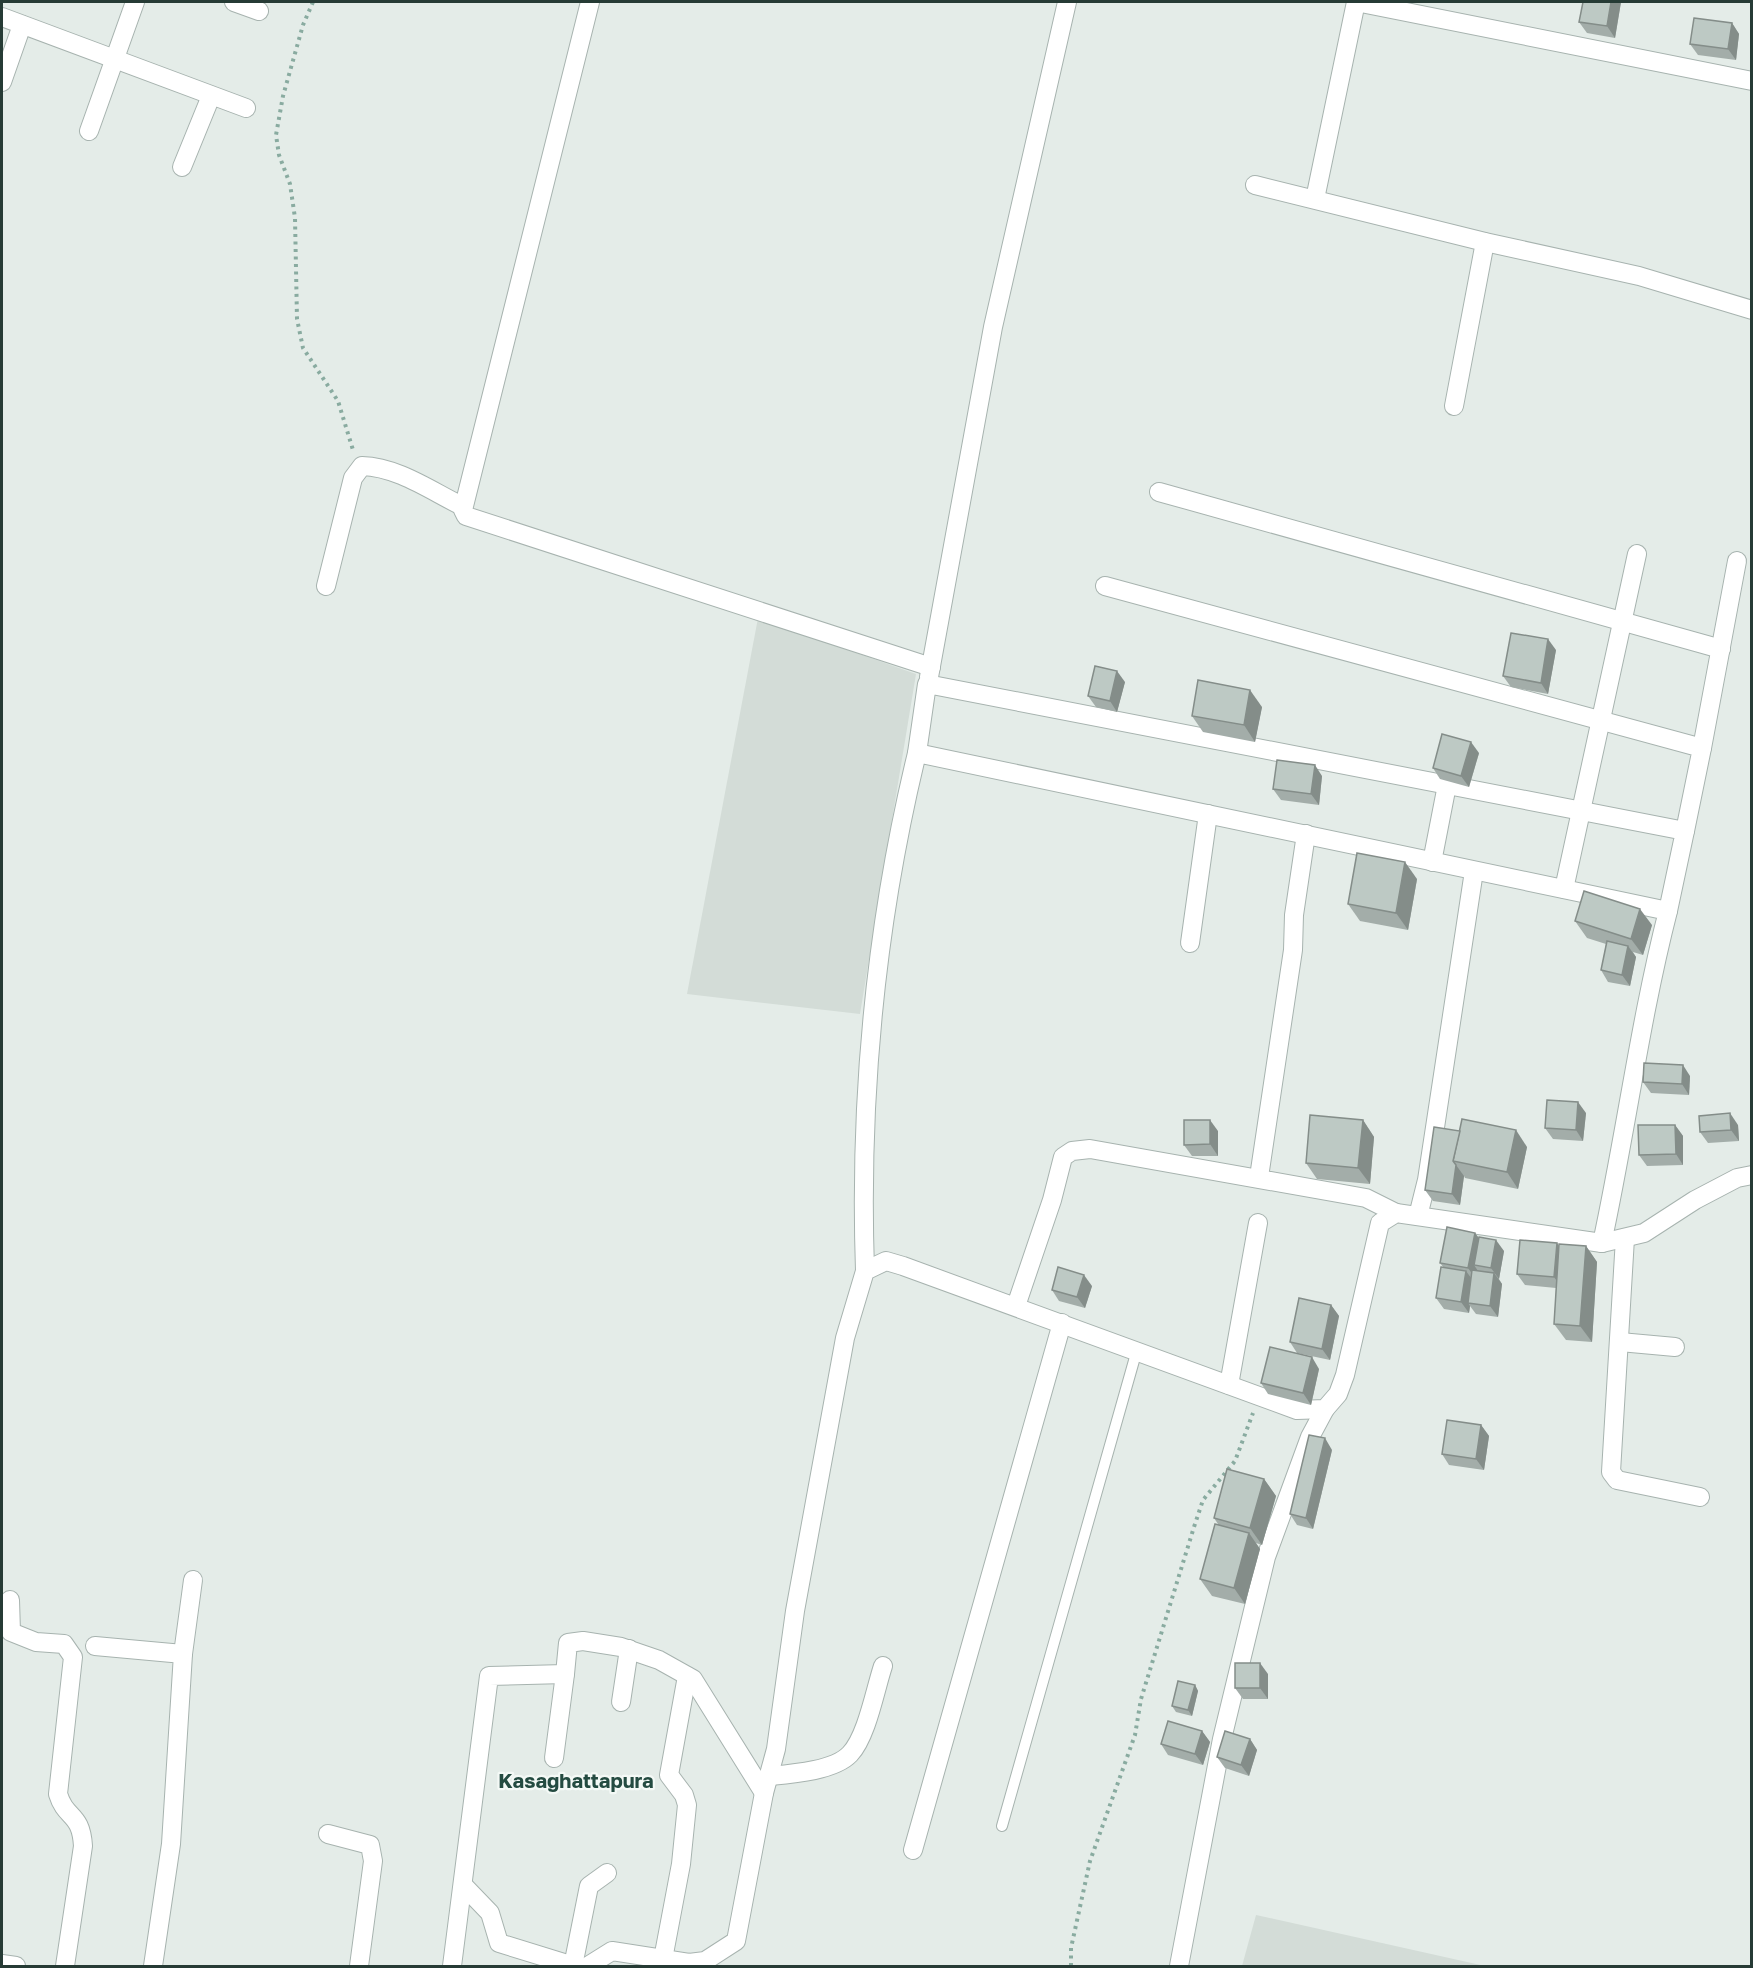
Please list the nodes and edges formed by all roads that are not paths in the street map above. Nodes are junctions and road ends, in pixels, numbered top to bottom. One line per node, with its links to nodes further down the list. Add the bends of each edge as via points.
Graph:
1 (135, 2): 9 (street)
2 (234, 2): 6 (street)
3 (590, 2): 22 (street)
4 (1067, 2): 29 (street, via 993,327)
5 (1356, 2): 10 (street); 17 (street)
6 (259, 11)
7 (2, 17): 8 (street)
8 (22, 25): 9 (street); 11 (street)
9 (115, 61): 12 (street); 14 (street)
10 (1752, 81)
11 (2, 82)
12 (211, 96): 13 (street); 15 (street)
13 (246, 108)
14 (88, 131)
15 (182, 167)
16 (1255, 185): 17 (street)
17 (1315, 200): 18 (street)
18 (1485, 242): 19 (street, via 1640,276); 20 (street)
19 (1752, 310)
20 (1454, 406)
21 (1159, 492): 27 (street)
22 (462, 506): 25 (street, via 420,483 367,466 358,470); 29 (street, via 466,516)
23 (1637, 554): 27 (street)
24 (1737, 561): 28 (street)
25 (326, 586)
26 (1105, 586): 30 (street)
27 (1620, 623): 28 (street); 30 (street)
28 (1721, 649): 31 (street)
29 (929, 676): 32 (street); 33 (street)
30 (1600, 721): 31 (street); 34 (street)
31 (1702, 748): 36 (street)
32 (917, 753): 35 (street); 50 (street, via 902,812 870,1024 862,1200)
33 (1447, 785): 34 (street); 38 (street)
34 (1580, 811): 36 (street); 40 (street)
35 (1208, 814): 37 (street); 42 (street)
36 (1685, 831): 41 (street)
37 (1305, 834): 38 (street); 44 (street, via 1293,950)
38 (1432, 862): 39 (street)
39 (1474, 871): 40 (street); 46 (street, via 1428,1180)
40 (1564, 890): 41 (street)
41 (1668, 911): 49 (street, via 1648,988)
42 (1190, 943)
43 (1752, 1175): 48 (street, via 1737,1178 1644,1233)
44 (1259, 1178): 45 (street, via 1366,1198); 51 (street, via 1090,1149 1072,1151 1063,1157)
45 (1396, 1213): 46 (street); 57 (street, via 1380,1223 1345,1375 1338,1394)
46 (1418, 1216): 49 (street)
47 (1258, 1223): 56 (street)
48 (1625, 1238): 49 (street); 53 (street)
49 (1602, 1243)
50 (865, 1271): 51 (street, via 886,1261); 69 (street, via 844,1338)
51 (1016, 1306): 52 (street)
52 (1062, 1323): 55 (street); 72 (street)
53 (1620, 1342): 54 (street); 58 (street, via 1611,1472 1617,1480)
54 (1675, 1347)
55 (1137, 1350): 56 (street); 70 (lane)
56 (1229, 1384): 57 (street, via 1297,1410)
57 (1325, 1409): 84 (street, via 1310,1437 1266,1557 1222,1739)
58 (1700, 1497)
59 (193, 1580): 63 (street)
60 (10, 1600): 78 (street, via 10,1632 36,1642 64,1644 73,1657 58,1794 61,1806 82,1828 83,1846)
61 (95, 1646): 63 (street)
62 (629, 1649): 65 (street, via 583,1641 568,1643); 66 (street); 67 (street)
63 (183, 1654): 79 (street, via 171,1845)
64 (883, 1666): 69 (street, via 862,1733 850,1754 840,1761)
65 (565, 1674): 68 (street); 74 (street, via 489,1676)
66 (687, 1676): 69 (street, via 693,1679); 75 (street, via 669,1775 687,1805 681,1864)
67 (621, 1702)
68 (554, 1758)
69 (767, 1785): 75 (street, via 736,1941 705,1961)
70 (1002, 1826)
71 (328, 1834): 80 (street, via 370,1845 373,1861)
72 (913, 1850)
73 (608, 1873): 82 (street, via 589,1886)
74 (464, 1886): 81 (street); 82 (street, via 490,1913 499,1943)
75 (663, 1959): 83 (street, via 612,1951)
76 (2, 1964): 77 (street)
77 (16, 1966)
78 (65, 1966)
79 (153, 1966)
80 (359, 1966)
81 (452, 1966)
82 (574, 1966)
83 (588, 1966)
84 (1179, 1966)

